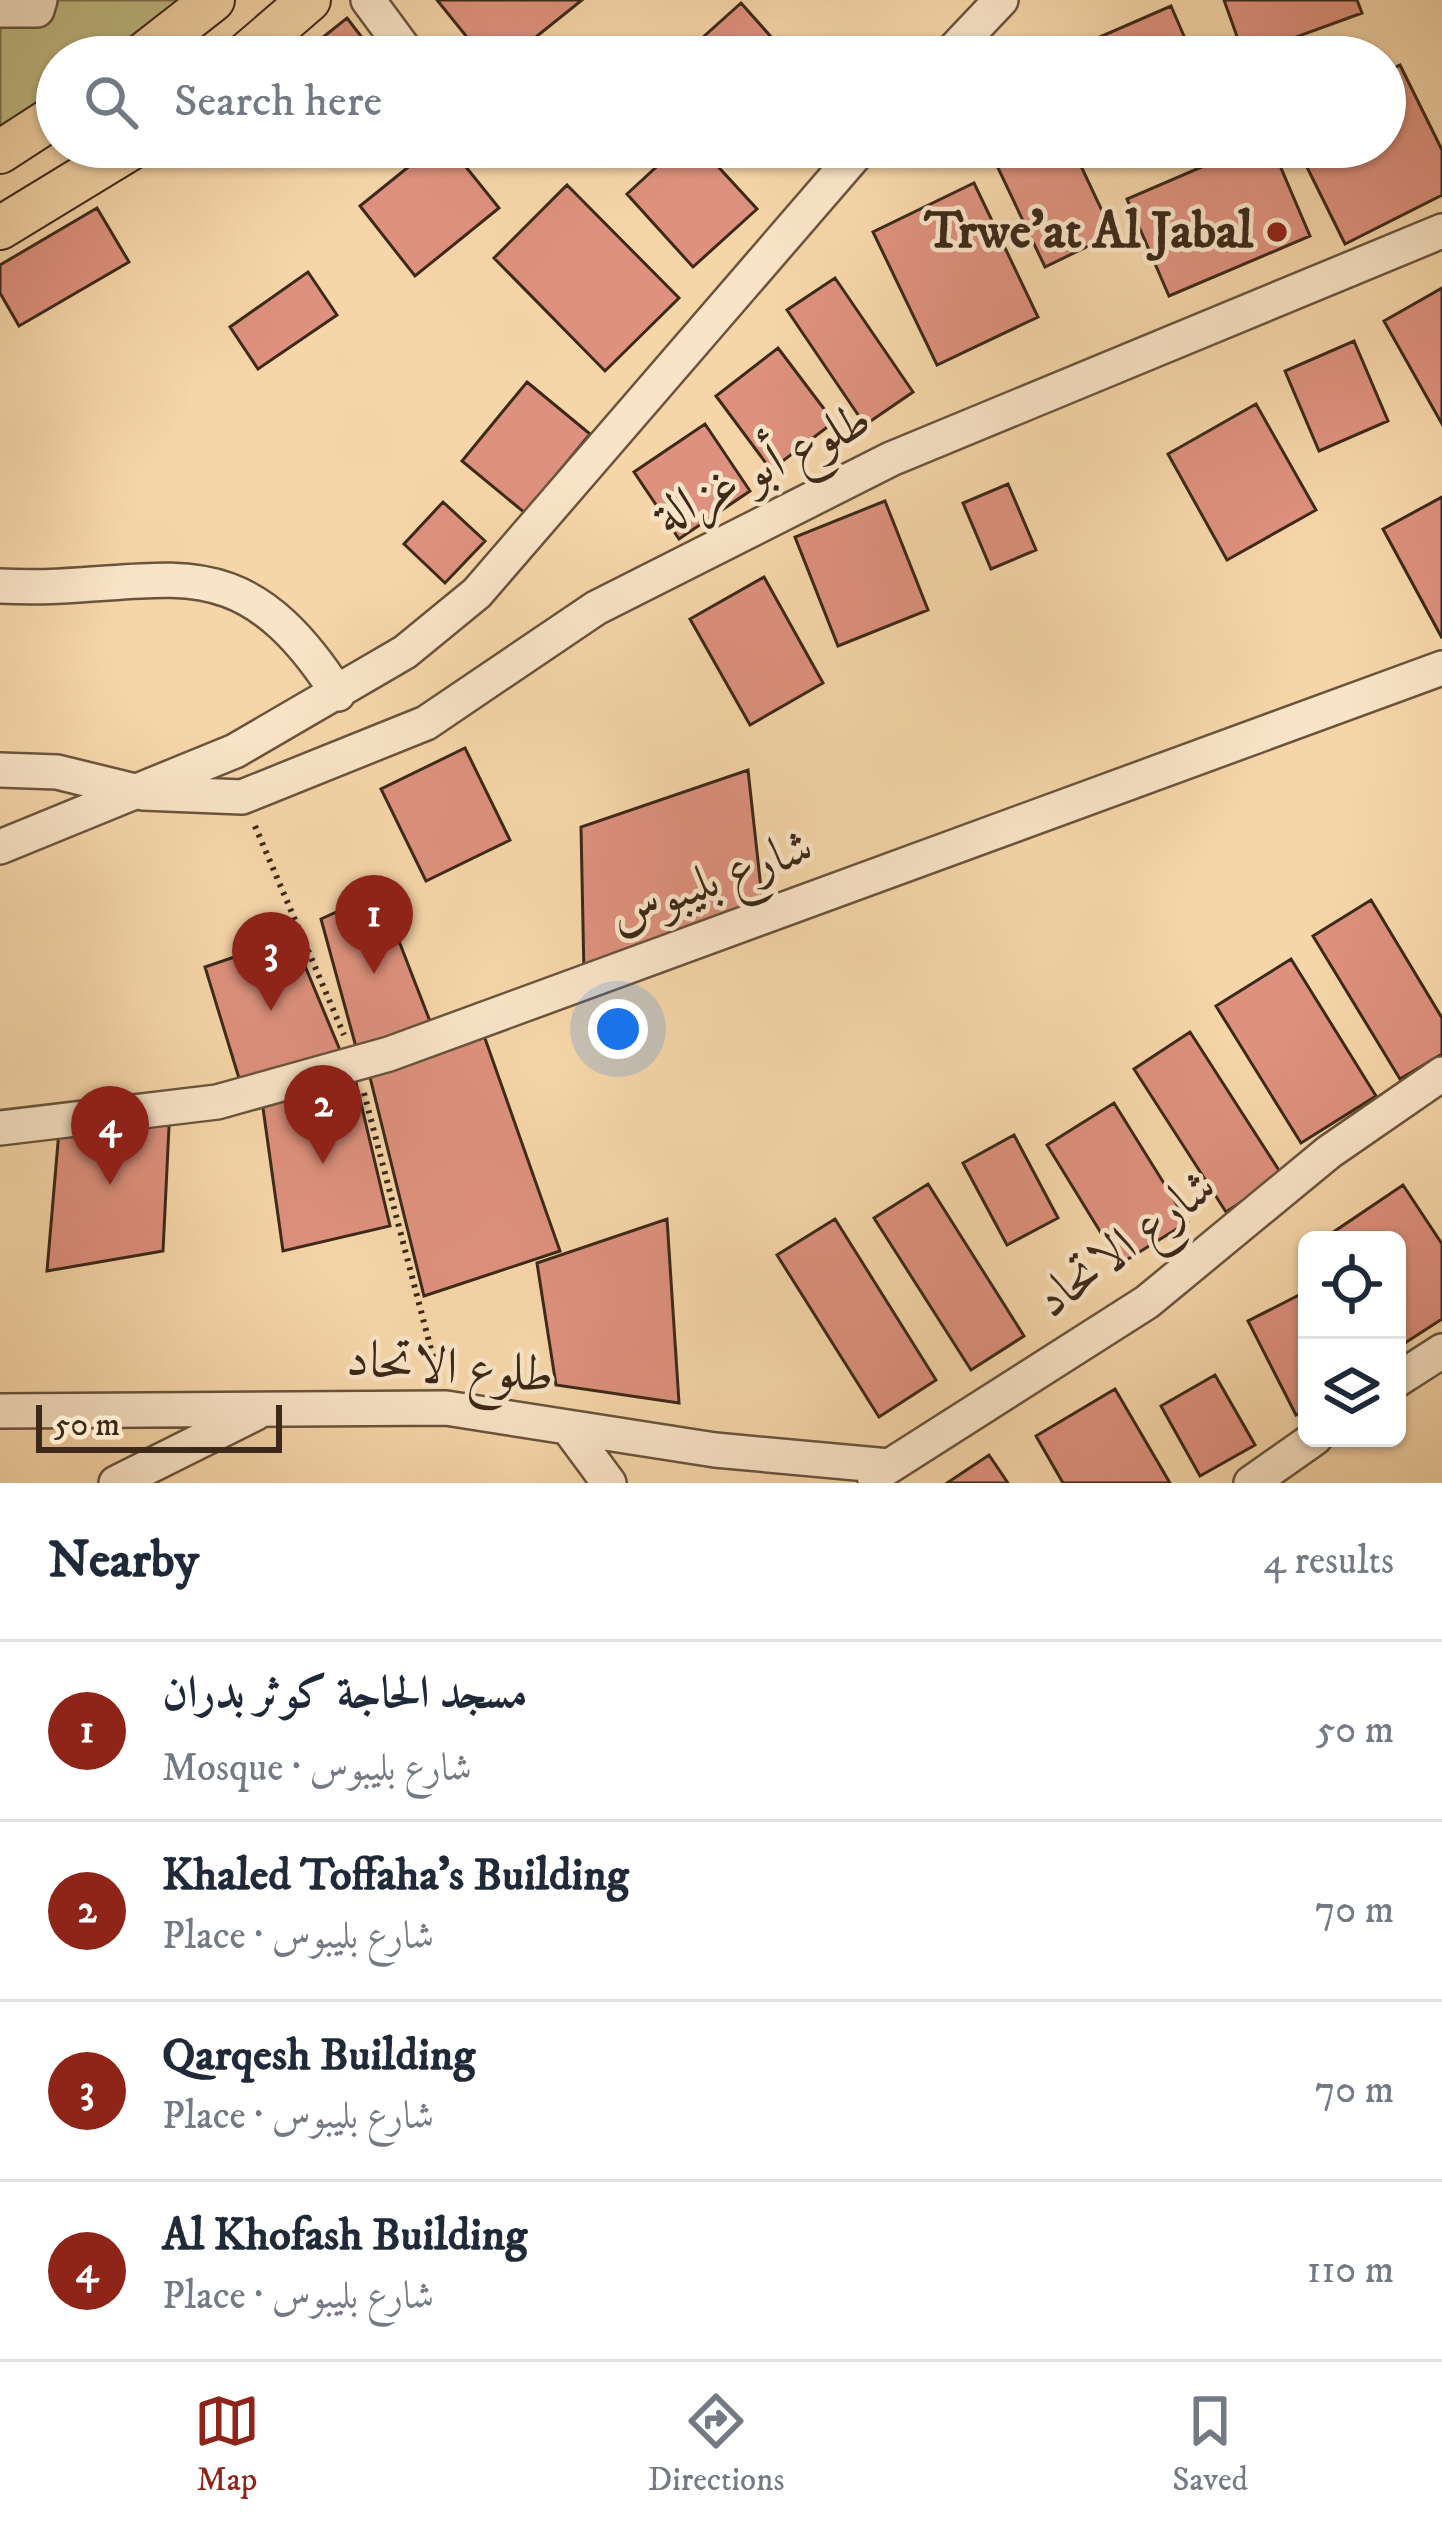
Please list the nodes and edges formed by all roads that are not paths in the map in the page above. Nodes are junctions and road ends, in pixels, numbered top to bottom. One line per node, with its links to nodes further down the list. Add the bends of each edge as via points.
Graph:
1 (40, 0): 6 (street, via 37,10)
2 (213, 0): 7 (main road)
3 (309, 0): 8 (main road)
4 (368, 0): 9 (street)
5 (1001, 0): 10 (street)
6 (0, 10)
7 (167, 36)
8 (267, 36)
9 (395, 36)
10 (967, 36)
11 (36, 129): 12 (main road)
12 (0, 152)
13 (99, 168): 15 (main road)
14 (844, 168): 19 (street, via 477,593)
15 (0, 228)
16 (1442, 231): 22 (street, طلوع أبو غزالة, via 891,459 596,608 426,723 242,797)
17 (0, 586): 19 (street, via 177,577 228,588 286,626)
18 (1442, 668): 26 (street, شارع بليبوس, via 356,1064 218,1102)
19 (338, 694): 22 (street)
20 (0, 770): 21 (street)
21 (57, 772): 22 (street); 23 (street)
22 (143, 793): 23 (street)
23 (68, 820): 24 (street)
24 (1, 844)
25 (1442, 1074): 34 (street, شارع الاتحاد, via 1329,1151 1147,1302)
26 (0, 1128)
27 (1442, 1351): 28 (street)
28 (1406, 1374)
29 (262, 1409): 30 (street, طلوع الاتحاد); 31 (street, طلوع الاتحاد, via 446,1408); 35 (street)
30 (0, 1412)
31 (569, 1429): 33 (street, طلوع الاتحاد); 36 (street)
32 (1302, 1447): 38 (street)
33 (716, 1450): 34 (street, طلوع الاتحاد); 37 (street)
34 (876, 1474)
35 (116, 1483)
36 (609, 1483)
37 (740, 1483)
38 (1251, 1483)

